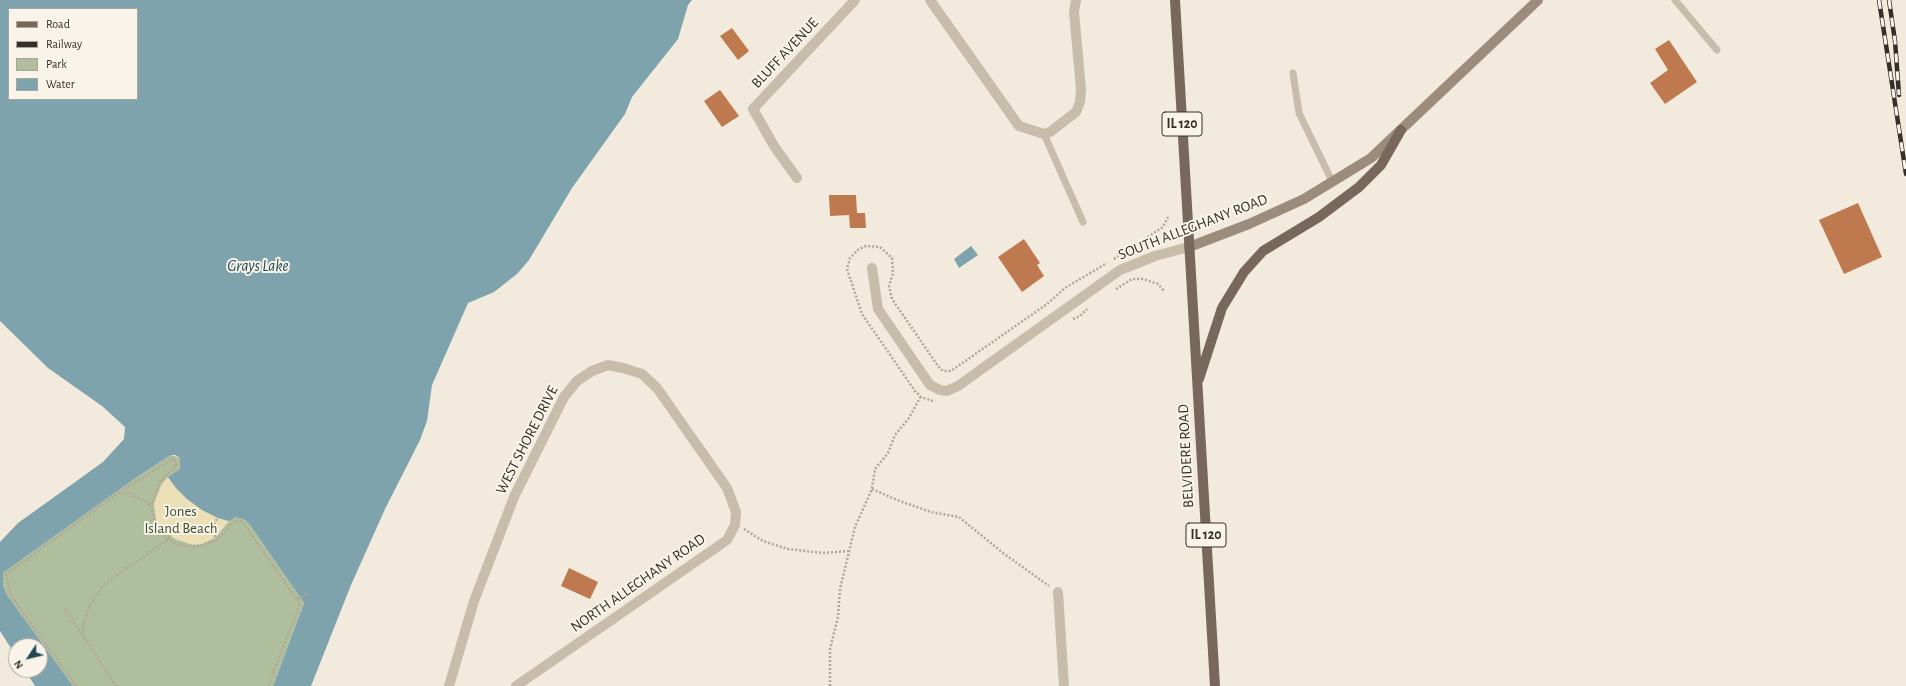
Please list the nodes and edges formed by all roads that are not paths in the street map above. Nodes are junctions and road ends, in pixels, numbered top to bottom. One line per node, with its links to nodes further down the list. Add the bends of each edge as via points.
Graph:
1 (855, 0): 11 (street, BLUFF AVENUE, via 753,109 774,146)
2 (930, 0): 10 (street, via 1019,126)
3 (1076, 0): 10 (street, via 1074,12 1080,102 1076,112)
4 (1175, 0): 14 (main road, IL 120)
5 (1537, 0): 9 (street, SOUTH ALLEGHANY ROAD)
6 (1675, 0): 7 (lane)
7 (1717, 50)
8 (1293, 72): 12 (lane, via 1299,113)
9 (1401, 130): 12 (street, SOUTH ALLEGHANY ROAD, via 1371,158); 16 (main road, via 1381,164 1359,187 1319,217 1263,251 1244,272 1222,308)
10 (1044, 134): 13 (lane)
11 (797, 178)
12 (1332, 181): 14 (street, SOUTH ALLEGHANY ROAD, via 1304,198 1256,221)
13 (1083, 222)
14 (1189, 247): 15 (street, SOUTH ALLEGHANY ROAD, via 1155,256 1120,270 958,386 947,390 930,385 878,309); 16 (main road, BELVIDERE ROAD / IL 120)
15 (872, 268)
16 (1197, 384): 22 (main road, BELVIDERE ROAD / IL 120)
17 (735, 525): 19 (street, WEST SHORE DRIVE, via 736,512 723,483 657,388 642,374 624,368 608,366 592,371 577,381 564,396 514,497 474,601); 20 (street, NORTH ALLEGHANY ROAD, via 727,540)
18 (1058, 592): 21 (street)
19 (449, 686)
20 (516, 686)
21 (1064, 686)
22 (1215, 686)

